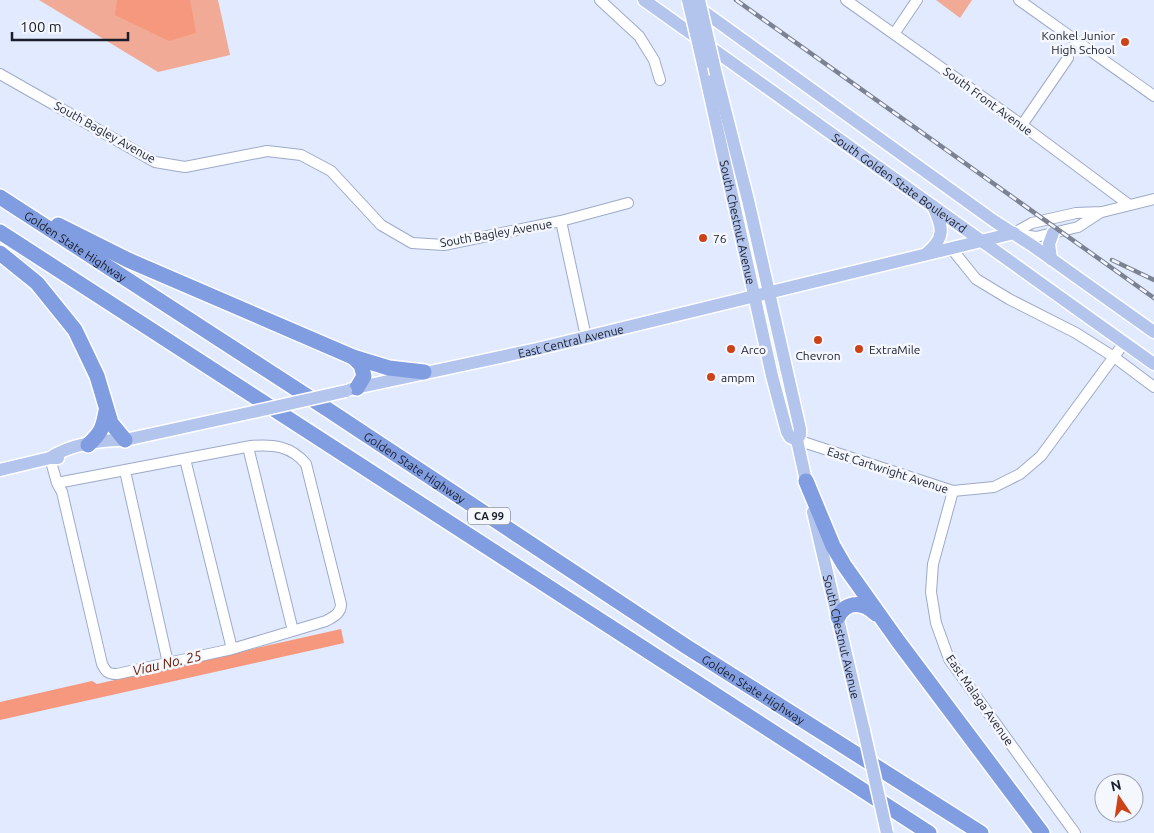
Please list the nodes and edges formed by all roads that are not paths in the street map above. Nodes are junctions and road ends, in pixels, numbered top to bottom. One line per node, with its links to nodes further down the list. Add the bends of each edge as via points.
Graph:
1 (600, 0): 11 (street, via 639,36 654,60)
2 (644, 0): 18 (main road, South Golden State Boulevard)
3 (688, 0): 22 (main road, South Golden State Boulevard); 30 (main road, South Chestnut Avenue, bridge)
4 (699, 0): 29 (main road, South Chestnut Avenue, bridge)
5 (846, 0): 8 (street, South Front Avenue)
6 (918, 0): 8 (street)
7 (1019, 0): 12 (street)
8 (894, 34): 13 (street, South Front Avenue)
9 (1068, 58): 13 (street)
10 (0, 74): 20 (street, South Bagley Avenue, via 155,162 185,167 267,151 301,155 331,171 381,225 412,243 444,245)
11 (660, 80)
12 (1154, 96)
13 (1022, 124): 17 (street, South Front Avenue)
14 (0, 196): 34 (highway, via 128,260); 59 (highway, Golden State Highway / CA 99, via 687,647)
15 (1154, 199): 17 (street, East Central Avenue)
16 (628, 203): 20 (street, South Bagley Avenue)
17 (1128, 204): 19 (street, East Central Avenue)
18 (933, 206): 24 (main road, South Golden State Boulevard); 27 (main road, via 941,234)
19 (1102, 212): 22 (street, East Central Avenue, via 1076,213 1032,223); 23 (street, East Central Avenue, via 1078,227)
20 (561, 221): 32 (street)
21 (0, 232): 58 (highway, Golden State Highway / CA 99)
22 (1014, 233): 23 (street, East Central Avenue, via 1036,237); 24 (main road, East Central Avenue); 28 (main road, South Golden State Boulevard)
23 (1053, 233): 28 (main road)
24 (982, 241): 25 (main road, East Central Avenue); 33 (main road, South Golden State Boulevard)
25 (951, 248): 27 (main road, East Central Avenue); 35 (street, via 976,279)
26 (0, 253): 40 (highway, via 37,283 75,330 97,376)
27 (925, 254): 29 (main road, East Central Avenue)
28 (1051, 259): 31 (main road, South Golden State Boulevard)
29 (769, 292): 30 (main road, East Central Avenue); 42 (main road, South Chestnut Avenue, via 800,429)
30 (755, 296): 32 (main road, East Central Avenue); 42 (main road, South Chestnut Avenue, via 786,432)
31 (1154, 332)
32 (586, 337): 37 (main road, East Central Avenue)
33 (1124, 343): 35 (street, East Cartwright Avenue); 36 (main road, South Golden State Boulevard)
34 (353, 357): 37 (highway, via 389,368); 39 (highway, via 361,365 364,376)
35 (1114, 357): 38 (street); 51 (street, East Cartwright Avenue, via 1041,456 1020,474 994,487)
36 (1154, 364)
37 (424, 372): 39 (main road, East Central Avenue)
38 (1154, 387)
39 (352, 389): 41 (main road, East Central Avenue, bridge)
40 (106, 411): 41 (highway); 43 (highway, via 103,427)
41 (125, 440): 43 (main road, East Central Avenue); 45 (main road, East Central Avenue, via 110,448)
42 (797, 440): 49 (main road, South Chestnut Avenue); 51 (street, East Cartwright Avenue)
43 (88, 445): 45 (main road, East Central Avenue, via 60,451)
44 (248, 447): 46 (street); 54 (street); 54 (street, via 280,446 294,452 306,464 339,595 341,610 336,616)
45 (50, 458): 47 (main road, East Central Avenue); 50 (street)
46 (185, 459): 48 (street); 55 (street)
47 (0, 470)
48 (125, 471): 50 (street); 56 (street)
49 (806, 481): 52 (main road, South Chestnut Avenue); 53 (highway, via 838,555)
50 (57, 484): 56 (street, via 62,492 106,671 117,674)
51 (953, 492): 61 (street, East Malaga Avenue, via 933,564 931,592 936,623 949,659)
52 (838, 617): 53 (highway, via 848,607 862,604); 57 (main road, South Chestnut Avenue, bridge)
53 (881, 618): 60 (highway)
54 (293, 631): 55 (street)
55 (232, 649): 56 (street)
56 (168, 663)
57 (887, 833)
58 (929, 833)
59 (981, 833)
60 (1042, 833)
61 (1075, 833)

